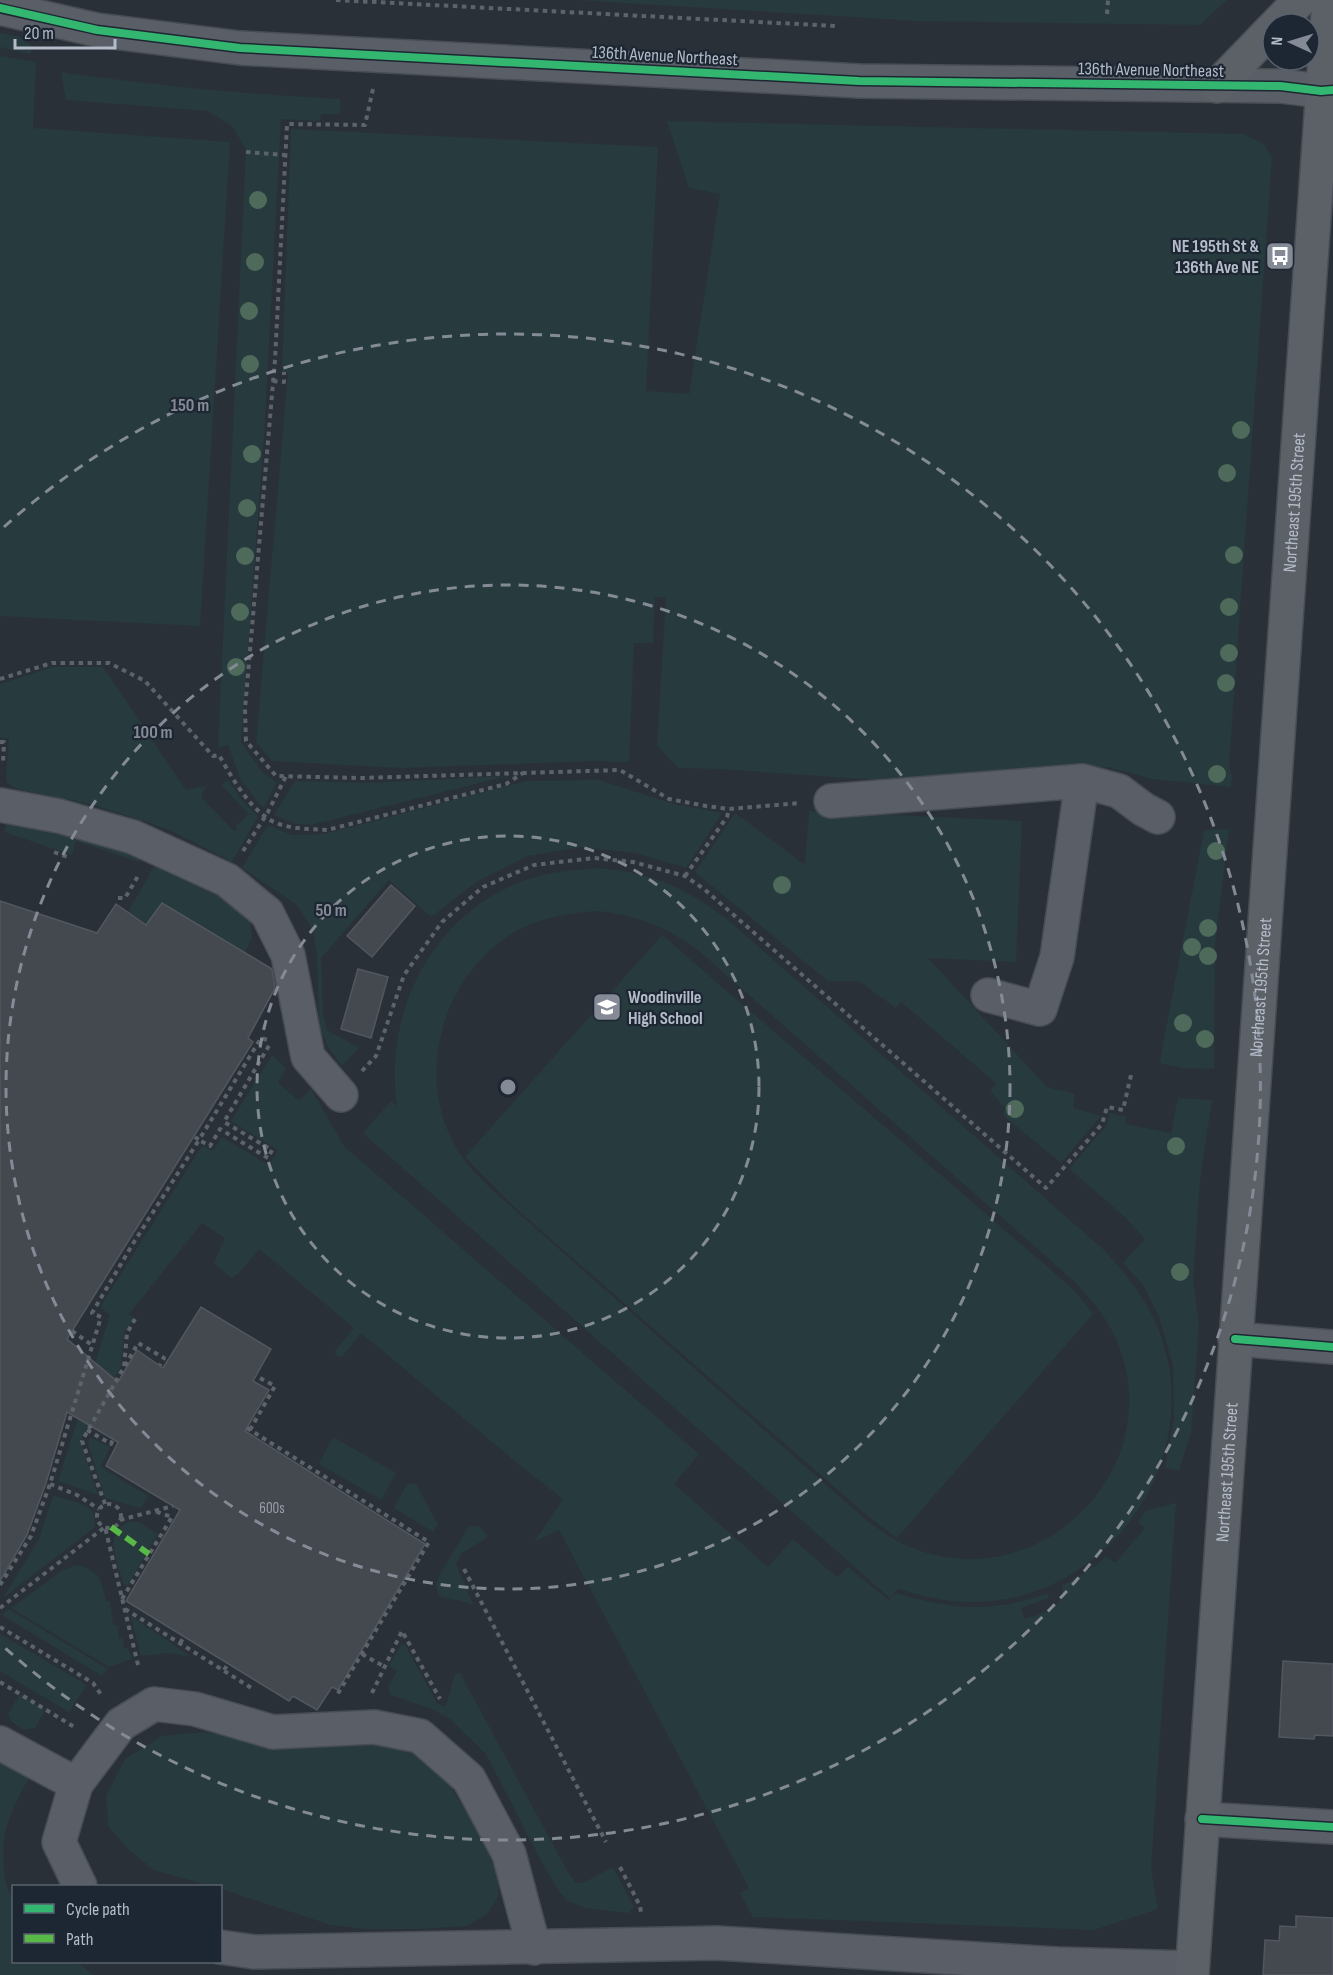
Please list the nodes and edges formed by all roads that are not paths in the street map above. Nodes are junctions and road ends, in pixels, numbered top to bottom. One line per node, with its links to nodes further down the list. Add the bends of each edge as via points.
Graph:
1 (1300, 0): 4 (main road)
2 (1329, 0): 7 (main road, Northeast 195th Street)
3 (0, 8): 6 (street, 136th Avenue Northeast, via 97,30 240,48 859,81)
4 (1288, 12)
5 (1261, 40): 6 (main road)
6 (1217, 86): 7 (street, 136th Avenue Northeast)
7 (1327, 91): 14 (main road, Northeast 195th Street)
8 (1082, 781): 9 (street); 11 (street, via 1119,791); 12 (street, via 1057,957 1040,1009)
9 (831, 801)
10 (0, 805): 13 (street, via 59,816 133,837 227,880 267,913 288,955 308,1057)
11 (1158, 817)
12 (988, 995)
13 (341, 1095)
14 (1235, 1339): 15 (street); 18 (main road, Northeast 195th Street)
15 (1333, 1347)
16 (0, 1743): 17 (street)
17 (76, 1784): 20 (street, via 59,1842); 22 (street, via 113,1734 154,1704 195,1709 273,1732 374,1727 420,1737 469,1779 509,1854)
18 (1202, 1820): 19 (street); 23 (main road, Northeast 195th Street)
19 (1333, 1827)
20 (79, 1885)
21 (222, 1947): 22 (street, via 254,1952)
22 (534, 1948): 23 (street, via 717,1943)
23 (1192, 1971)

